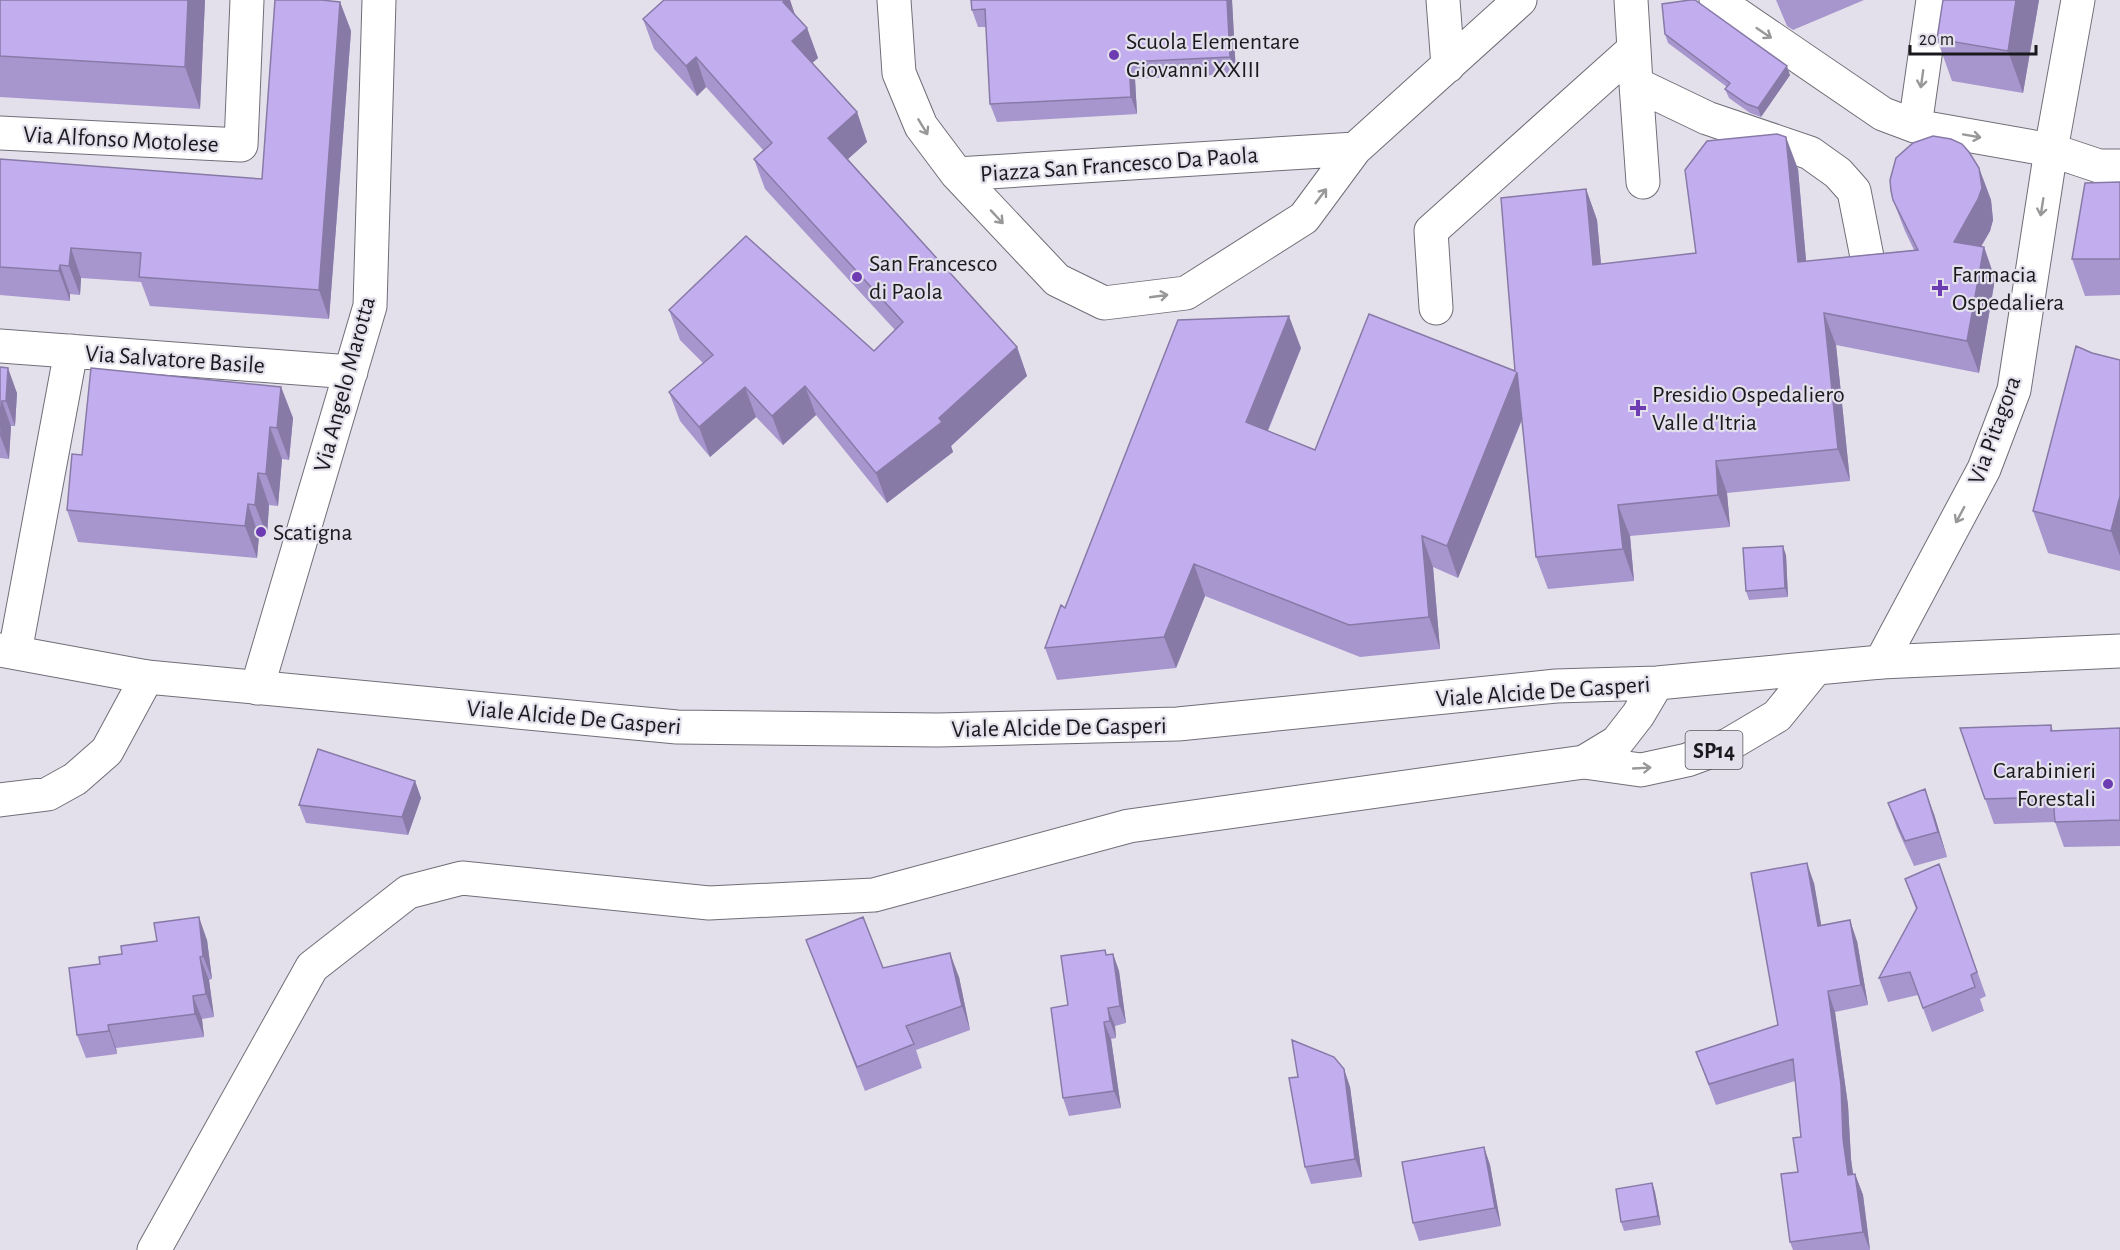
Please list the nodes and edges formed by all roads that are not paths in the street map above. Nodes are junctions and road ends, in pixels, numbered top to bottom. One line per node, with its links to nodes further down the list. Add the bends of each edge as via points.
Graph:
1 (247, 0): 14 (street, Via Alfonso Motolese, via 241,145)
2 (379, 0): 24 (street, Via Angelo Marotta, via 370,306)
3 (894, 0): 18 (street, one-way to 18, via 899,73 921,126)
4 (1443, 0): 11 (street)
5 (1520, 0): 11 (street, Piazza San Francesco Da Paola)
6 (1631, 0): 10 (street)
7 (1716, 0): 13 (street, one-way to 13, via 1883,114)
8 (1933, 0): 13 (street, one-way to 13)
9 (2078, 0): 16 (street, Via Pitagora)
10 (1634, 49): 12 (street); 21 (street, via 1431,231)
11 (1448, 66): 15 (street, Piazza San Francesco Da Paola)
12 (1636, 84): 19 (street); 20 (street, via 1707,118 1810,153 1838,173 1854,191)
13 (1915, 126): 16 (street, one-way to 16)
14 (0, 133)
15 (1355, 149): 18 (street, Piazza San Francesco Da Paola); 18 (street, Piazza San Francesco Da Paola, one-way to 15, via 1057,280 1104,303 1185,292 1304,218)
16 (2051, 150): 17 (street, via 2099,166); 27 (street, Via Pitagora, one-way to 27, via 2014,390 1984,469)
17 (2120, 166)
18 (957, 174)
19 (1643, 182)
20 (1869, 267)
21 (1436, 308)
22 (0, 346): 23 (street, Via Salvatore Basile)
23 (71, 351): 24 (street, Via Salvatore Basile); 25 (street)
24 (351, 372): 31 (street, Via Angelo Marotta)
25 (8, 651): 29 (street, Viale Alcide De Gasperi)
26 (2120, 651): 27 (street, Viale Alcide De Gasperi)
27 (1881, 662): 28 (street, Viale Alcide De Gasperi)
28 (1816, 668): 30 (street, Viale Alcide De Gasperi); 32 (street, SP14, one-way to 28, via 1641,770 1687,760 1728,745 1777,716)
29 (147, 677): 31 (street, Viale Alcide De Gasperi); 33 (street, via 107,751 75,779 48,794)
30 (1657, 683): 31 (street, Viale Alcide De Gasperi, via 1556,686 1178,724 938,730 677,727); 32 (street, SP14, via 1617,742)
31 (257, 688)
32 (1584, 762): 34 (street, SP14, via 1129,826 874,895 709,903 462,878 408,892 312,967)
33 (0, 800)
34 (154, 1250)

